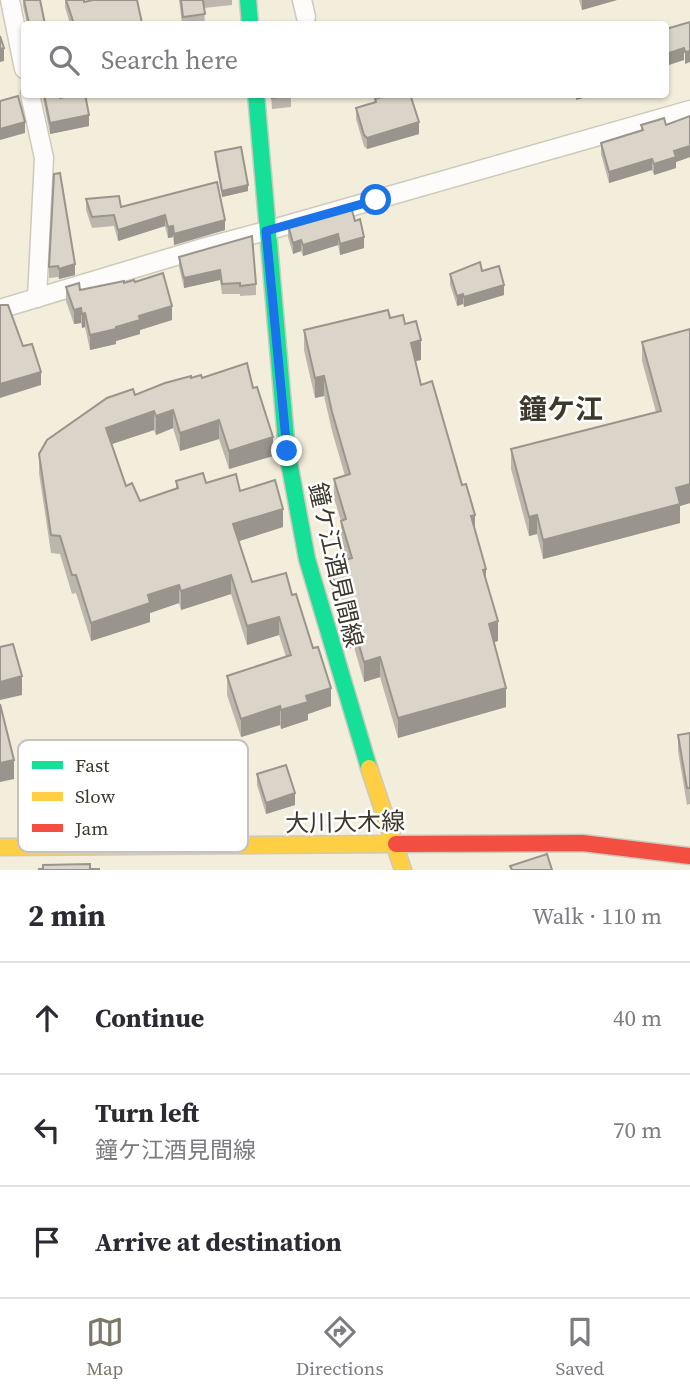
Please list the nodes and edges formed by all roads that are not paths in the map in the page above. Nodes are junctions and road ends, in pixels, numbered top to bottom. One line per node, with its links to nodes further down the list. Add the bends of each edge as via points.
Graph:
1 (10, 0): 4 (street)
2 (248, 0): 3 (main road)
3 (250, 21)
4 (21, 54)
5 (31, 98): 9 (street, via 44,158)
6 (256, 98): 8 (main road, 鐘ケ江酒見間線)
7 (690, 110): 8 (street)
8 (266, 231): 9 (street); 11 (main road, 鐘ケ江酒見間線, via 287,451 307,559)
9 (37, 298): 10 (street)
10 (0, 309)
11 (393, 843): 14 (main road, 大川大木線); 15 (main road, 大川大木線, via 582,843); 16 (main road, 鐘ケ江酒見間線)
12 (0, 846): 13 (main road, 大川大木線)
13 (18, 846)
14 (248, 846)
15 (690, 856)
16 (403, 870)

